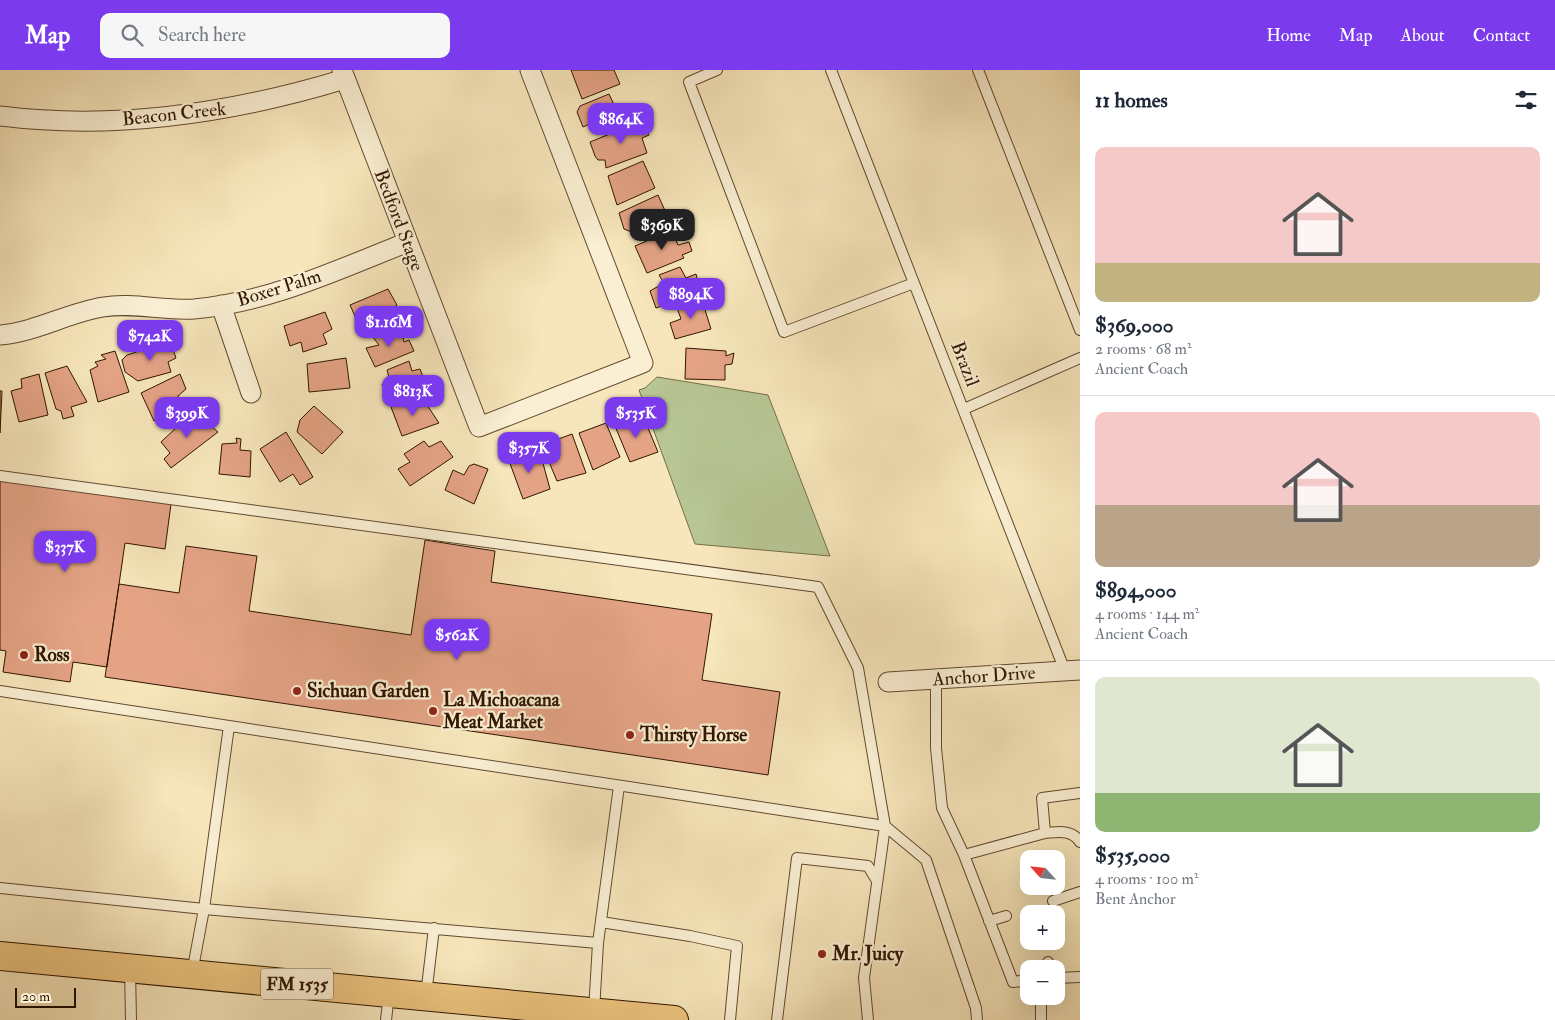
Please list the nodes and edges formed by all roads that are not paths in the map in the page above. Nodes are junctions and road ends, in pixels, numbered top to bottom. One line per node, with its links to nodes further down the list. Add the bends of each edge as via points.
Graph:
1 (530, 70): 7 (street, Bedford Stage, via 643,363 479,427)
2 (717, 70): 8 (lane, via 689,82 784,332)
3 (831, 70): 8 (lane, Brazil)
4 (978, 70): 10 (lane)
5 (344, 74): 6 (street, Beacon Creek, via 300,92 225,110 169,117 86,122); 7 (street, Bedford Stage)
6 (0, 116)
7 (408, 242): 9 (street, Boxer Palm, via 287,290 250,301)
8 (914, 283): 14 (lane, Brazil)
9 (221, 305): 11 (street, Boxer Palm, via 192,309 136,305 104,307 31,330); 13 (street)
10 (1080, 330)
11 (0, 335)
12 (1080, 358): 14 (lane)
13 (251, 393)
14 (964, 409): 16 (lane, Brazil)
15 (0, 476): 23 (lane, via 818,587 858,668)
16 (1072, 671): 17 (street, Anchor Drive)
17 (936, 679): 18 (street, Anchor Drive); 26 (lane, via 936,748 942,808)
18 (888, 682)
19 (0, 691): 20 (lane)
20 (229, 726): 21 (lane); 31 (lane)
21 (620, 786): 23 (lane); 34 (lane)
22 (1080, 793): 24 (lane, via 1042,798)
23 (885, 826): 27 (lane); 54 (lane, via 926,860 976,1008)
24 (1045, 833): 25 (lane, via 1065,832); 26 (lane)
25 (1080, 842)
26 (964, 855): 33 (lane)
27 (878, 880): 52 (lane, via 868,866 798,858); 53 (lane, via 864,978)
28 (0, 888): 31 (lane)
29 (1080, 892): 30 (lane)
30 (1053, 901)
31 (204, 909): 35 (lane); 39 (lane)
32 (1006, 916): 33 (lane)
33 (989, 921): 42 (lane, via 1013,982)
34 (601, 922): 36 (lane); 51 (lane, via 737,946)
35 (434, 928): 36 (lane); 44 (lane)
36 (598, 943): 46 (lane)
37 (0, 956): 38 (main road, FM 1535)
38 (130, 968): 39 (main road, FM 1535); 48 (lane)
39 (192, 974): 43 (main road, FM 1535)
40 (1080, 977): 41 (lane)
41 (1065, 978)
42 (1020, 981)
43 (389, 993): 44 (main road, FM 1535); 49 (lane)
44 (426, 996): 47 (main road, FM 1535)
45 (1041, 1005): 55 (lane)
46 (594, 1012): 47 (main road, FM 1535); 50 (main road, FM 1535)
47 (532, 1013)
48 (131, 1020)
49 (386, 1020)
50 (663, 1020)
51 (730, 1020)
52 (777, 1020)
53 (868, 1020)
54 (977, 1020)
55 (1041, 1020)

